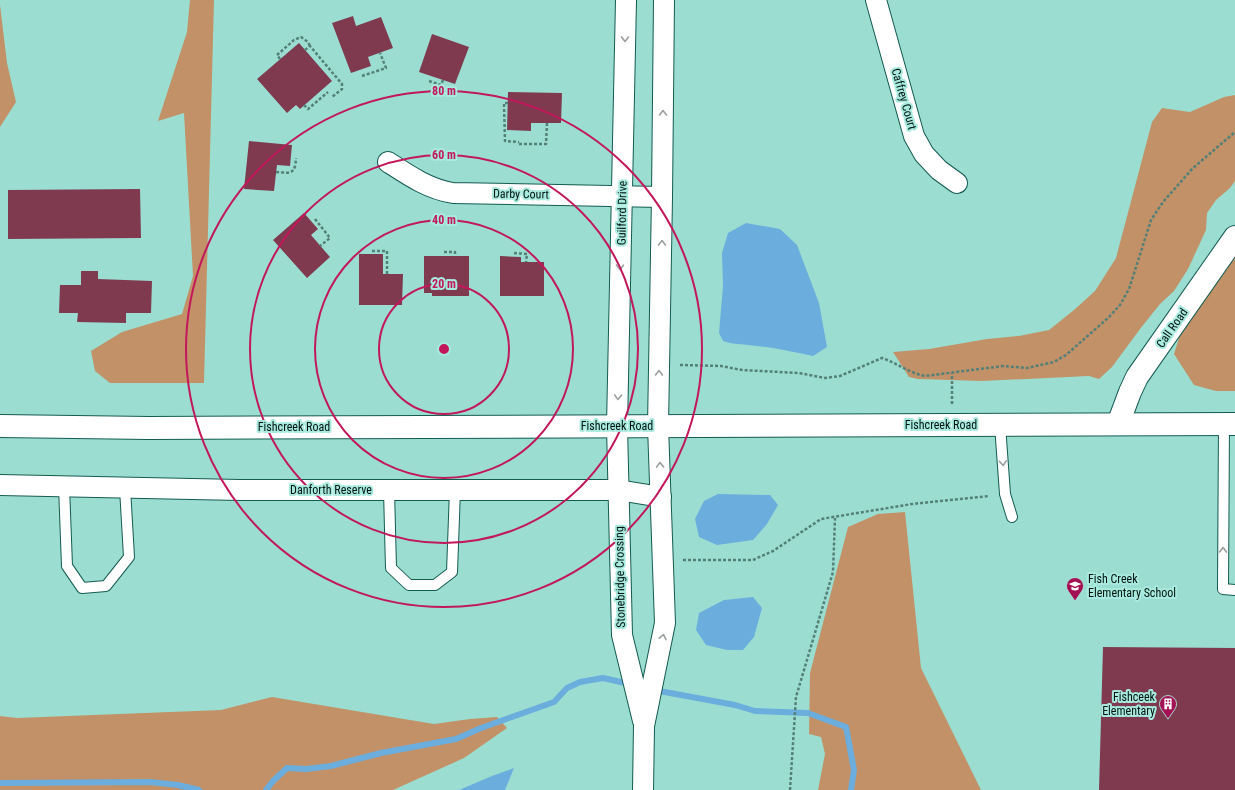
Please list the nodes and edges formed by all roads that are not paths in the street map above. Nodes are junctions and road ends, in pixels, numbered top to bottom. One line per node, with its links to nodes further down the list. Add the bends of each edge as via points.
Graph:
1 (626, 0): 6 (street, Guilford Drive, one-way to 6)
2 (664, 0): 7 (street, one-way to 2)
3 (876, 0): 5 (street, Caffrey Court, via 914,136 924,154 939,170)
4 (388, 162): 6 (street, Darby Court, via 419,182 453,193)
5 (957, 182)
6 (622, 196): 7 (street, Darby Court); 13 (street, Guilford Drive, one-way to 13)
7 (662, 197): 14 (street, one-way to 7)
8 (1235, 237): 9 (main road, Call Road, via 1137,377)
9 (1118, 424): 10 (main road, Fishcreek Road); 11 (main road, Fishcreek Road)
10 (1230, 424): 23 (lane, one-way to 10, via 1223,589)
11 (1000, 425): 14 (main road, Fishcreek Road); 22 (lane, one-way to 22, via 1005,494)
12 (0, 426): 13 (main road, Fishcreek Road)
13 (617, 426): 14 (main road, Fishcreek Road); 20 (street, Stonebridge Crossing)
14 (658, 426): 21 (street, Stonebridge Crossing, one-way to 14)
15 (0, 485): 16 (street, Danforth Reserve)
16 (64, 486): 17 (street, Danforth Reserve); 17 (lane, via 67,566 82,588 106,586 129,558)
17 (125, 488): 18 (street, Danforth Reserve)
18 (389, 490): 19 (street, Danforth Reserve); 19 (lane, via 391,568 409,585 435,586 452,572)
19 (455, 490): 20 (street, Danforth Reserve)
20 (618, 490): 21 (street, Danforth Reserve); 24 (street, Stonebridge Crossing, via 622,634 630,670)
21 (661, 497): 24 (street, Stonebridge Crossing, one-way to 21, via 655,675 665,623)
22 (1012, 517)
23 (1235, 590)
24 (643, 702): 25 (street, Stonebridge Crossing)
25 (643, 790)

